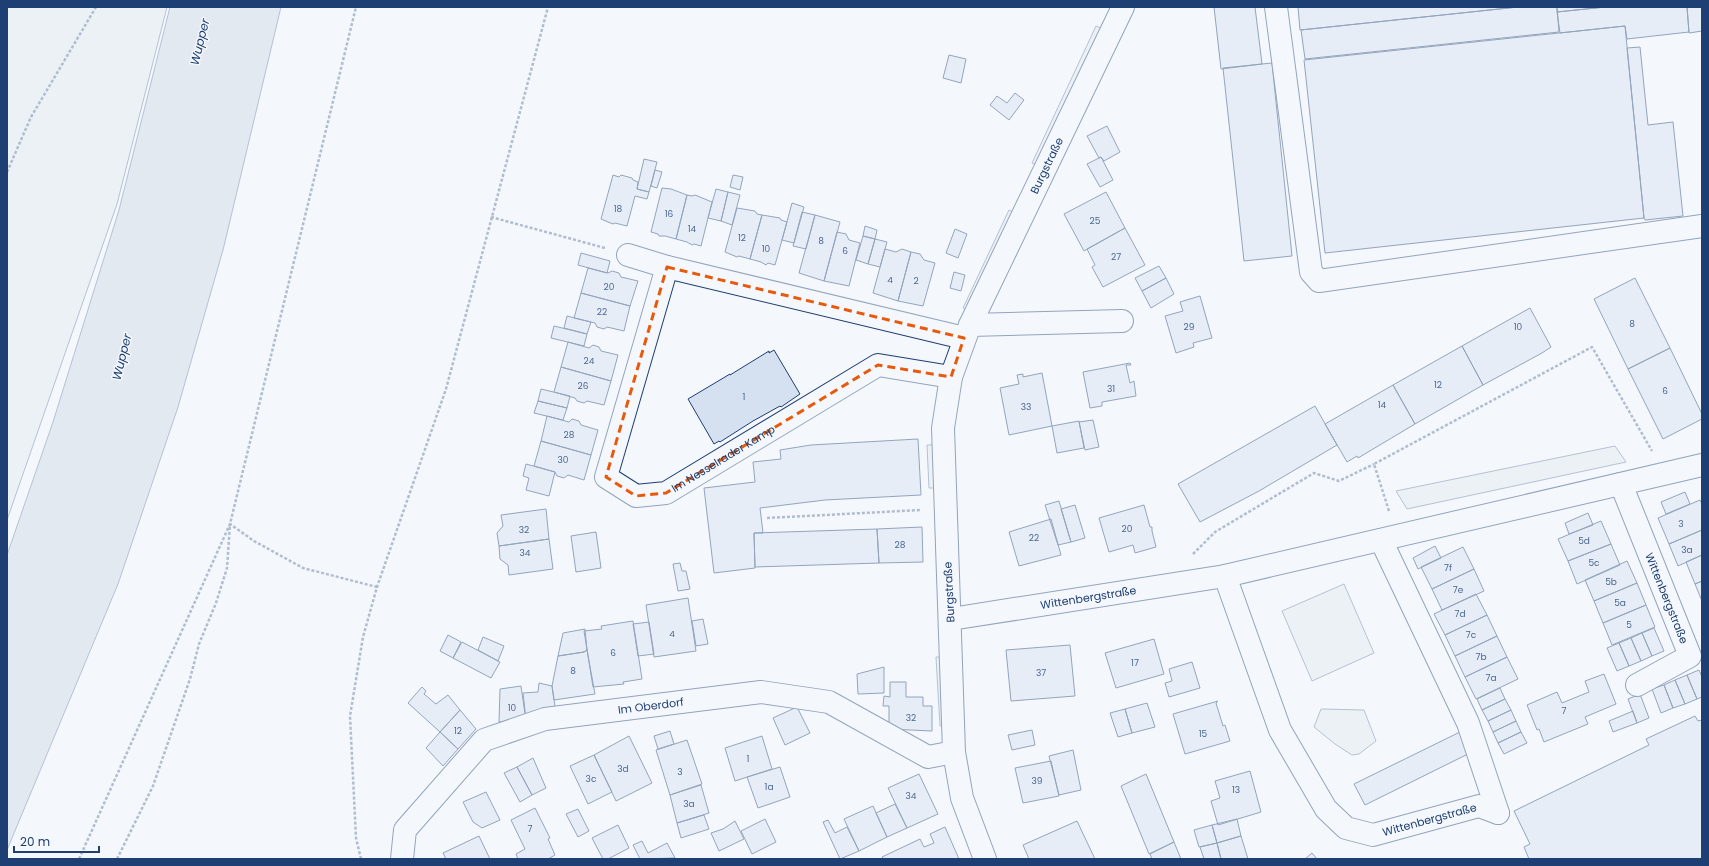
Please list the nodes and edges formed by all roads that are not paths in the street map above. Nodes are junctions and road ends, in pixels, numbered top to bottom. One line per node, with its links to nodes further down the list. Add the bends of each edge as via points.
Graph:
1 (1123, 7): 7 (street, Burgstraße)
2 (1276, 7): 3 (street, via 1311,272 1319,281)
3 (1702, 226)
4 (628, 255): 5 (street)
5 (667, 267): 7 (street); 8 (street, Im Nesselrader Kamp, via 606,477 636,496 666,493 878,365)
6 (1122, 321): 7 (street)
7 (967, 332): 8 (street, Burgstraße)
8 (951, 377): 13 (street, Burgstraße, via 943,428)
9 (1702, 466): 10 (street, Wittenbergstraße)
10 (1621, 484): 11 (street, Wittenbergstraße); 14 (street, Wittenbergstraße, via 1690,656)
11 (1389, 538): 12 (street, Wittenbergstraße); 12 (street, Wittenbergstraße, via 1468,723 1498,813 1479,806 1373,835 1346,828 1326,809 1280,730)
12 (1225, 576): 13 (street, Wittenbergstraße)
13 (951, 619): 15 (street, Burgstraße)
14 (1637, 685)
15 (954, 752): 16 (street, Im Oberdorf, via 928,757 829,702 761,692 545,719 484,740 405,830); 17 (street, Burgstraße, via 962,798)
16 (402, 859)
17 (985, 859)

